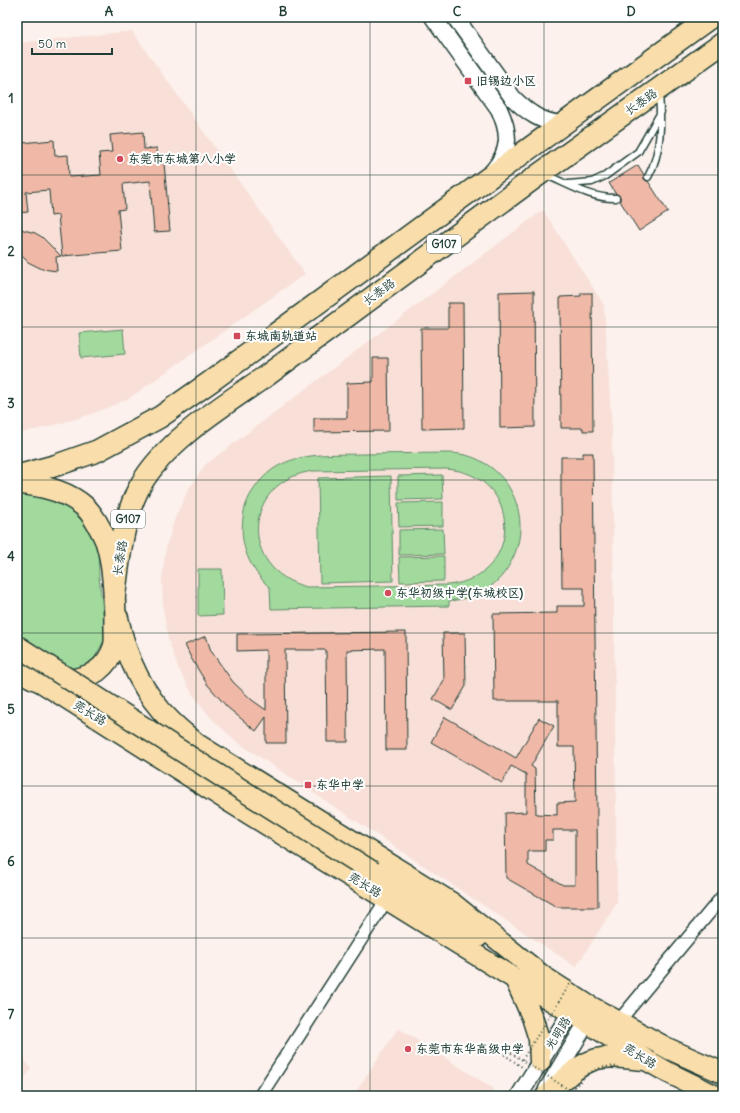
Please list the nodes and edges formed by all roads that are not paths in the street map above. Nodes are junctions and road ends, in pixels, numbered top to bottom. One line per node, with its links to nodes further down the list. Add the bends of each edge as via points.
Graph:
1 (433, 17): 10 (street, via 504,119 507,132 506,150 500,164)
2 (454, 17): 7 (street, via 523,109 548,122)
3 (711, 17): 7 (highway, G107)
4 (721, 50): 5 (highway, 长泰路 / G107)
5 (658, 90): 6 (lane); 8 (highway, 长泰路 / G107)
6 (661, 112): 9 (lane, via 660,140); 11 (lane, via 638,152 605,176 592,182)
7 (563, 124): 10 (highway, G107)
8 (541, 173): 11 (lane); 15 (highway, 长泰路 / G107, via 183,437 158,462 140,486 122,540)
9 (648, 178)
10 (487, 179): 13 (highway, G107, via 160,417 97,451)
11 (568, 184): 12 (lane, via 605,198)
12 (616, 198)
13 (17, 476)
14 (17, 483): 15 (highway, via 45,487 67,496 86,508 106,540)
15 (114, 599): 18 (highway, G107, via 115,645 108,660 96,672 68,682); 21 (main road, 莞长路, via 127,650 137,675 170,721 203,748 452,903)
16 (17, 646): 21 (main road, 莞长路, bridge, via 232,784)
17 (17, 668): 18 (highway, 莞长路 / G107)
18 (38, 680): 20 (main road, 莞长路)
19 (723, 896): 24 (street)
20 (387, 899): 22 (main road, 莞长路); 28 (street)
21 (537, 972): 23 (main road, 莞长路)
22 (515, 979): 23 (main road, 莞长路); 26 (main road, via 539,1039)
23 (581, 1013): 24 (main road, 莞长路); 25 (main road, 莞长路); 26 (street, 光明路); 30 (street, 光明路)
24 (618, 1022): 27 (main road, 莞长路)
25 (646, 1060): 30 (main road, via 596,1059 579,1067); 31 (main road, 莞长路)
26 (531, 1061): 29 (street, 光明路)
27 (723, 1074)
28 (260, 1096)
29 (519, 1096)
30 (544, 1096)
31 (716, 1096)

